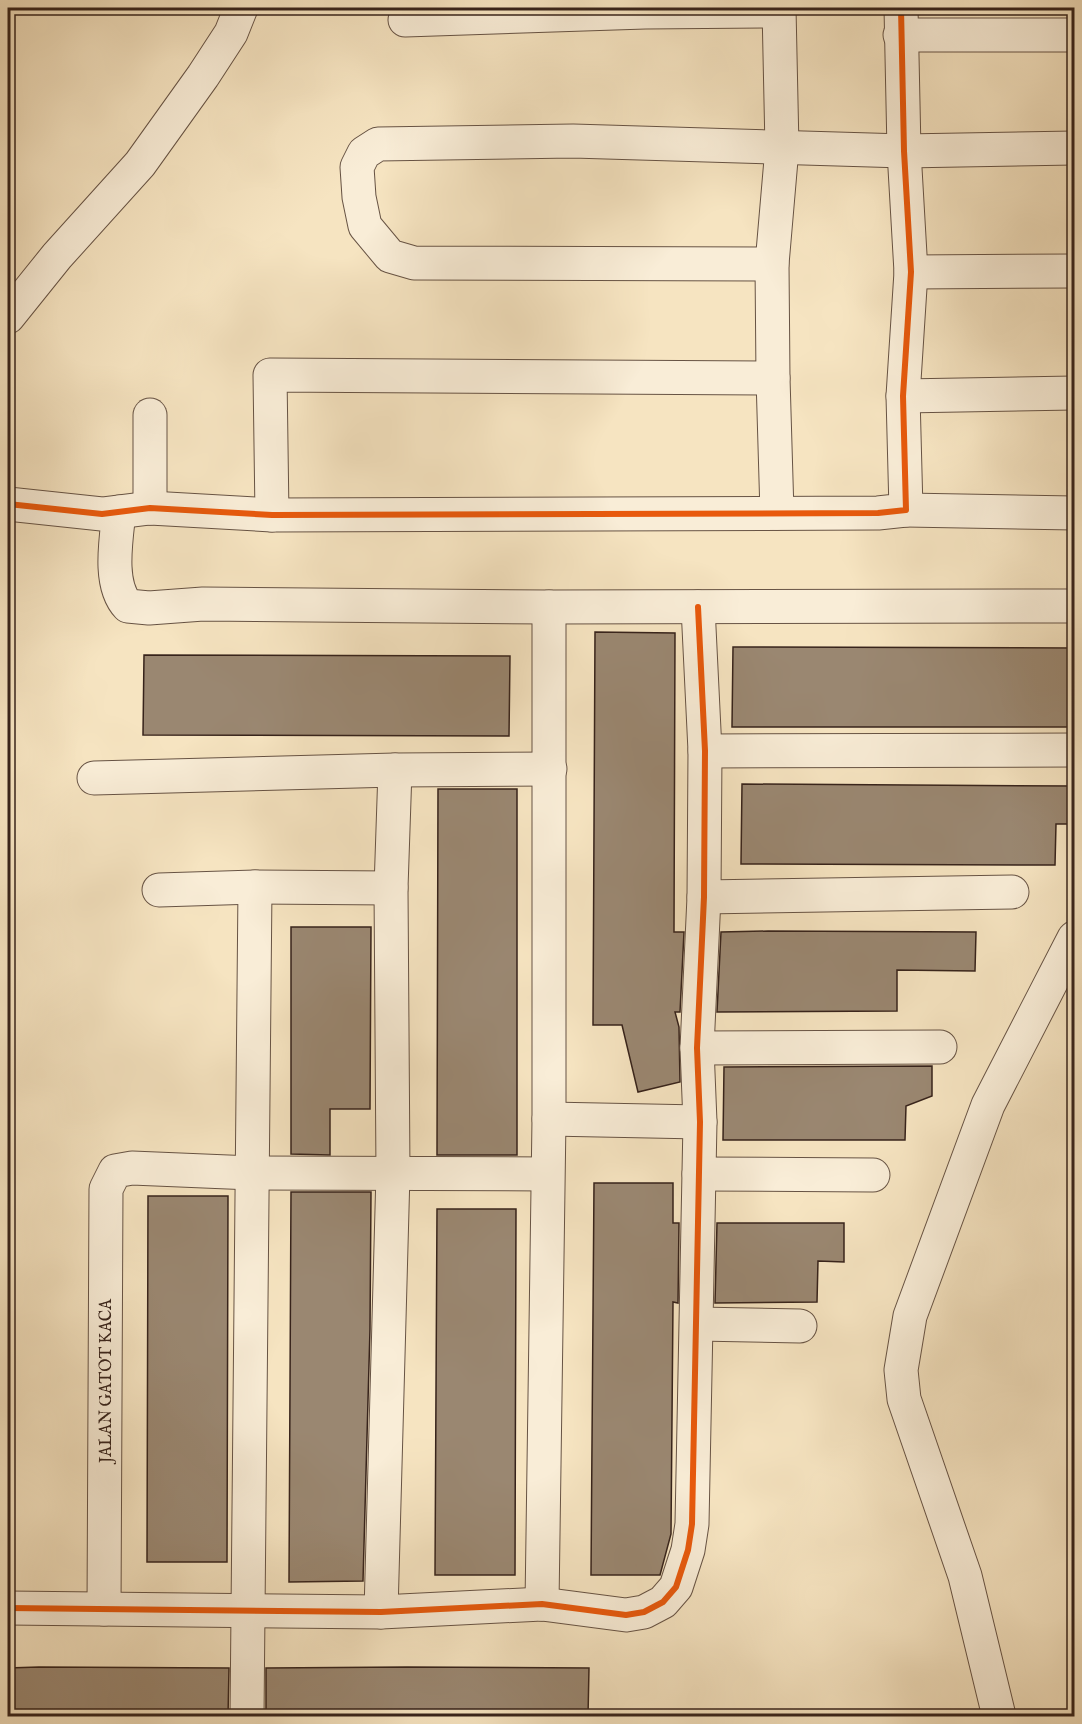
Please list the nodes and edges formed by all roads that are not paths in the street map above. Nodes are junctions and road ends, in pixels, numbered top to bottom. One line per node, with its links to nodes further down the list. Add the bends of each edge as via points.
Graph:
1 (241, 8): 13 (street, via 231,33 204,76 140,164)
2 (779, 9): 3 (street); 7 (street)
3 (646, 10): 4 (street)
4 (405, 20)
5 (901, 21): 6 (street); 9 (street)
6 (1074, 35)
7 (782, 148): 9 (street); 10 (street); 10 (street, via 573,141 378,144 364,153 357,167 365,226 390,256 414,263)
8 (1074, 148): 9 (street)
9 (904, 151): 12 (street)
10 (772, 264): 14 (street)
11 (1074, 271): 12 (street)
12 (911, 272): 16 (street)
13 (8, 316)
14 (773, 378): 21 (street); 23 (street, via 270,375)
15 (1074, 393): 16 (street)
16 (903, 396): 19 (street)
17 (150, 416): 20 (street)
18 (8, 504): 20 (street)
19 (906, 510): 21 (street); 22 (street)
20 (124, 512): 23 (street); 25 (street, via 114,566 121,599 128,606)
21 (777, 513): 23 (street)
22 (1074, 513)
23 (273, 515)
24 (1074, 606): 26 (street)
25 (549, 607): 26 (street); 29 (street)
26 (698, 607): 28 (street)
27 (1074, 750): 28 (street)
28 (705, 751): 36 (street)
29 (550, 769): 30 (street); 40 (street)
30 (395, 770): 31 (street); 33 (street)
31 (94, 778)
32 (255, 887): 33 (street); 34 (street); 42 (street)
33 (391, 888): 43 (street)
34 (159, 890)
35 (1012, 892): 36 (street)
36 (704, 897): 39 (street)
37 (1074, 938): 55 (street, via 988,1105 910,1316 901,1370 904,1399 965,1576)
38 (940, 1047): 39 (street)
39 (697, 1048): 41 (street)
40 (549, 1119): 41 (street); 44 (street)
41 (700, 1122): 45 (street)
42 (252, 1173): 43 (street); 51 (street, JALAN GATOT KACA, via 132,1168 115,1172 106,1189); 52 (street)
43 (393, 1173): 44 (street); 53 (street)
44 (547, 1174): 49 (street)
45 (699, 1174): 46 (street); 47 (street)
46 (873, 1175)
47 (697, 1324): 48 (street); 49 (street, via 692,1524 676,1587 663,1602 644,1612 626,1615)
48 (800, 1326)
49 (542, 1604): 53 (street)
50 (8, 1608): 51 (street)
51 (104, 1609): 52 (street)
52 (248, 1611): 53 (street); 54 (street)
53 (381, 1612)
54 (247, 1716)
55 (999, 1716)

